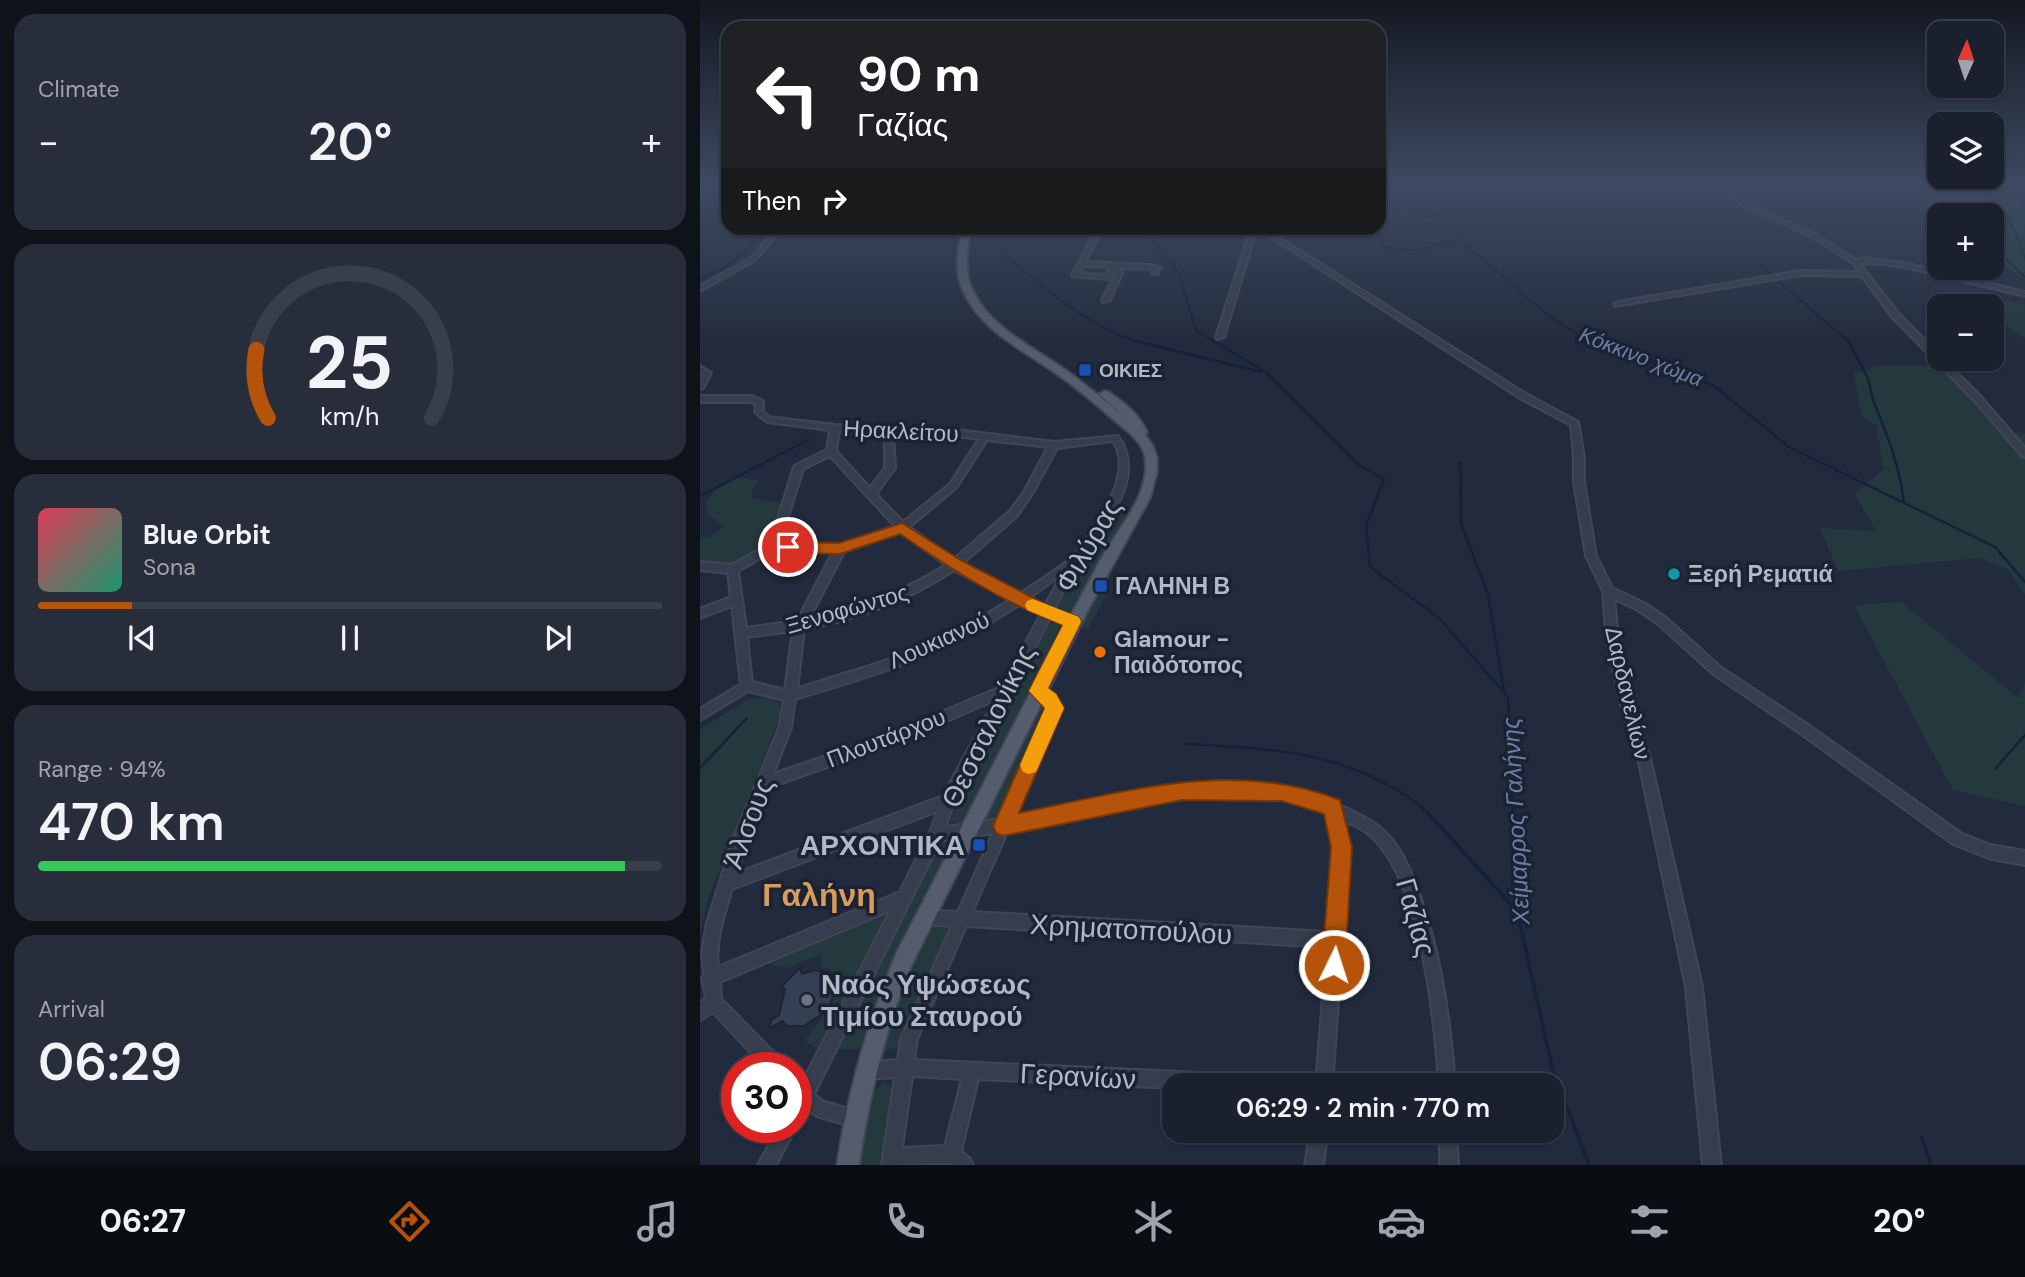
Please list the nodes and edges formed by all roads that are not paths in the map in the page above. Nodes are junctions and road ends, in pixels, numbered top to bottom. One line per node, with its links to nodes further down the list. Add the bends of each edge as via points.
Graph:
1 (771, 238): 13 (street, via 753,259)
2 (966, 238): 25 (main road, via 961,271 977,308 998,329 1100,400)
3 (973, 238): 25 (main road, Θεσσαλονίκης, via 970,270 986,307 1127,411 1139,425)
4 (1095, 238): 9 (street)
5 (1251, 238): 17 (street)
6 (1277, 238): 37 (street, Δαρδανελίων, via 1523,396 1575,424 1591,556)
7 (1817, 238): 8 (street)
8 (1855, 262): 12 (street); 14 (street, via 1867,259 1926,268)
9 (1081, 264): 10 (street); 10 (street, via 1074,275 1108,277)
10 (1119, 265): 11 (street, via 1157,268); 15 (street)
11 (1155, 273)
12 (1863, 274): 16 (street, via 1801,273); 28 (street, via 1896,316)
13 (700, 289)
14 (2025, 294)
15 (1106, 300)
16 (1618, 304)
17 (1220, 337)
18 (700, 368): 19 (street, via 707,376)
19 (700, 386)
20 (700, 399): 21 (street, Ηρακλείτου, via 753,399 760,402 759,412 767,419)
21 (835, 428): 22 (street, Ηρακλείτου); 27 (street)
22 (889, 429): 23 (street, Ηρακλείτου); 29 (street, via 890,468)
23 (984, 437): 26 (street, Ηρακλείτου); 30 (street, via 953,486)
24 (1115, 439): 26 (street, Ηρακλείτου); 33 (street, Φιλύρας, via 1124,465 1120,489)
25 (1143, 440): 42 (main road, Θεσσαλονίκης, via 1151,467 1141,502)
26 (1054, 444): 34 (street, Ξενοφώντος, via 1019,507)
27 (831, 452): 29 (street); 31 (street, via 799,467)
28 (2025, 454)
29 (871, 494): 30 (street)
30 (902, 528): 32 (street); 34 (street)
31 (774, 546): 32 (street); 36 (street)
32 (840, 549): 43 (street)
33 (1075, 560): 38 (street, Λουκιανού); 40 (street, Φιλύρας)
34 (956, 565): 38 (street); 43 (street, Ξενοφώντος, via 884,603)
35 (700, 566): 36 (street)
36 (733, 569): 39 (street)
37 (1608, 591): 56 (street, via 1650,613 1716,670 1958,839 1991,852); 84 (street, Δαρδανελίων, via 1613,645 1644,758 1694,987)
38 (1020, 599): 40 (street); 48 (street, Λουκιανού, via 933,648)
39 (735, 600): 41 (street); 44 (street)
40 (1049, 613): 42 (street); 46 (street, Φιλύρας)
41 (700, 614)
42 (1073, 622): 47 (main road, Θεσσαλονίκης)
43 (799, 627): 44 (street, Ξενοφώντος); 48 (street, Άλσους)
44 (743, 633): 45 (street)
45 (747, 686): 48 (street); 49 (street)
46 (1007, 689): 50 (street, Πλουτάρχου, via 892,739); 51 (street, Φιλύρας)
47 (1038, 691): 53 (street, via 1055,708); 54 (main road, Θεσσαλονίκης)
48 (790, 696): 50 (street, Άλσους, via 785,729)
49 (700, 715)
50 (764, 783): 57 (street, Άλσους)
51 (948, 801): 55 (street, Φιλύρας); 57 (street)
52 (1333, 807): 53 (street, Γαζίας, via 1282,791 1182,790); 61 (street, via 1342,847); 70 (street, Γαζίας, via 1374,830 1395,855 1410,884 1432,970)
53 (1003, 826): 54 (street, Γαζίας); 60 (street)
54 (970, 831): 55 (street, Γαζίας); 59 (main road, Θεσσαλονίκης)
55 (936, 835): 58 (street, Φιλύρας)
56 (2025, 858)
57 (726, 884): 62 (street, Άλσους, via 709,952)
58 (904, 897): 62 (street); 71 (street, Φιλύρας)
59 (926, 917): 60 (street, Χρηματοπούλου); 68 (main road, Θεσσαλονίκης, via 888,995)
60 (963, 919): 61 (street, Χρηματοπούλου); 66 (street, via 909,1039)
61 (1335, 940): 69 (street)
62 (710, 978): 63 (street, Άλσους)
63 (713, 1002): 64 (street); 65 (street)
64 (700, 1012)
65 (761, 1052)
66 (905, 1068): 67 (street, Γερανίων); 68 (street, Γερανίων); 79 (street)
67 (972, 1070): 72 (street, Γερανίων); 78 (street)
68 (864, 1071): 74 (main road, Θεσσαλονίκης)
69 (1325, 1073)
70 (1445, 1073)
71 (812, 1075)
72 (1162, 1079)
73 (812, 1106): 74 (street)
74 (855, 1119): 81 (main road, Θεσσαλονίκης)
75 (779, 1143): 80 (street)
76 (1318, 1143): 82 (street)
77 (1448, 1143): 83 (street)
78 (958, 1160): 79 (street)
79 (892, 1161)
80 (767, 1165)
81 (848, 1165)
82 (1314, 1165)
83 (1449, 1165)
84 (1712, 1165)

